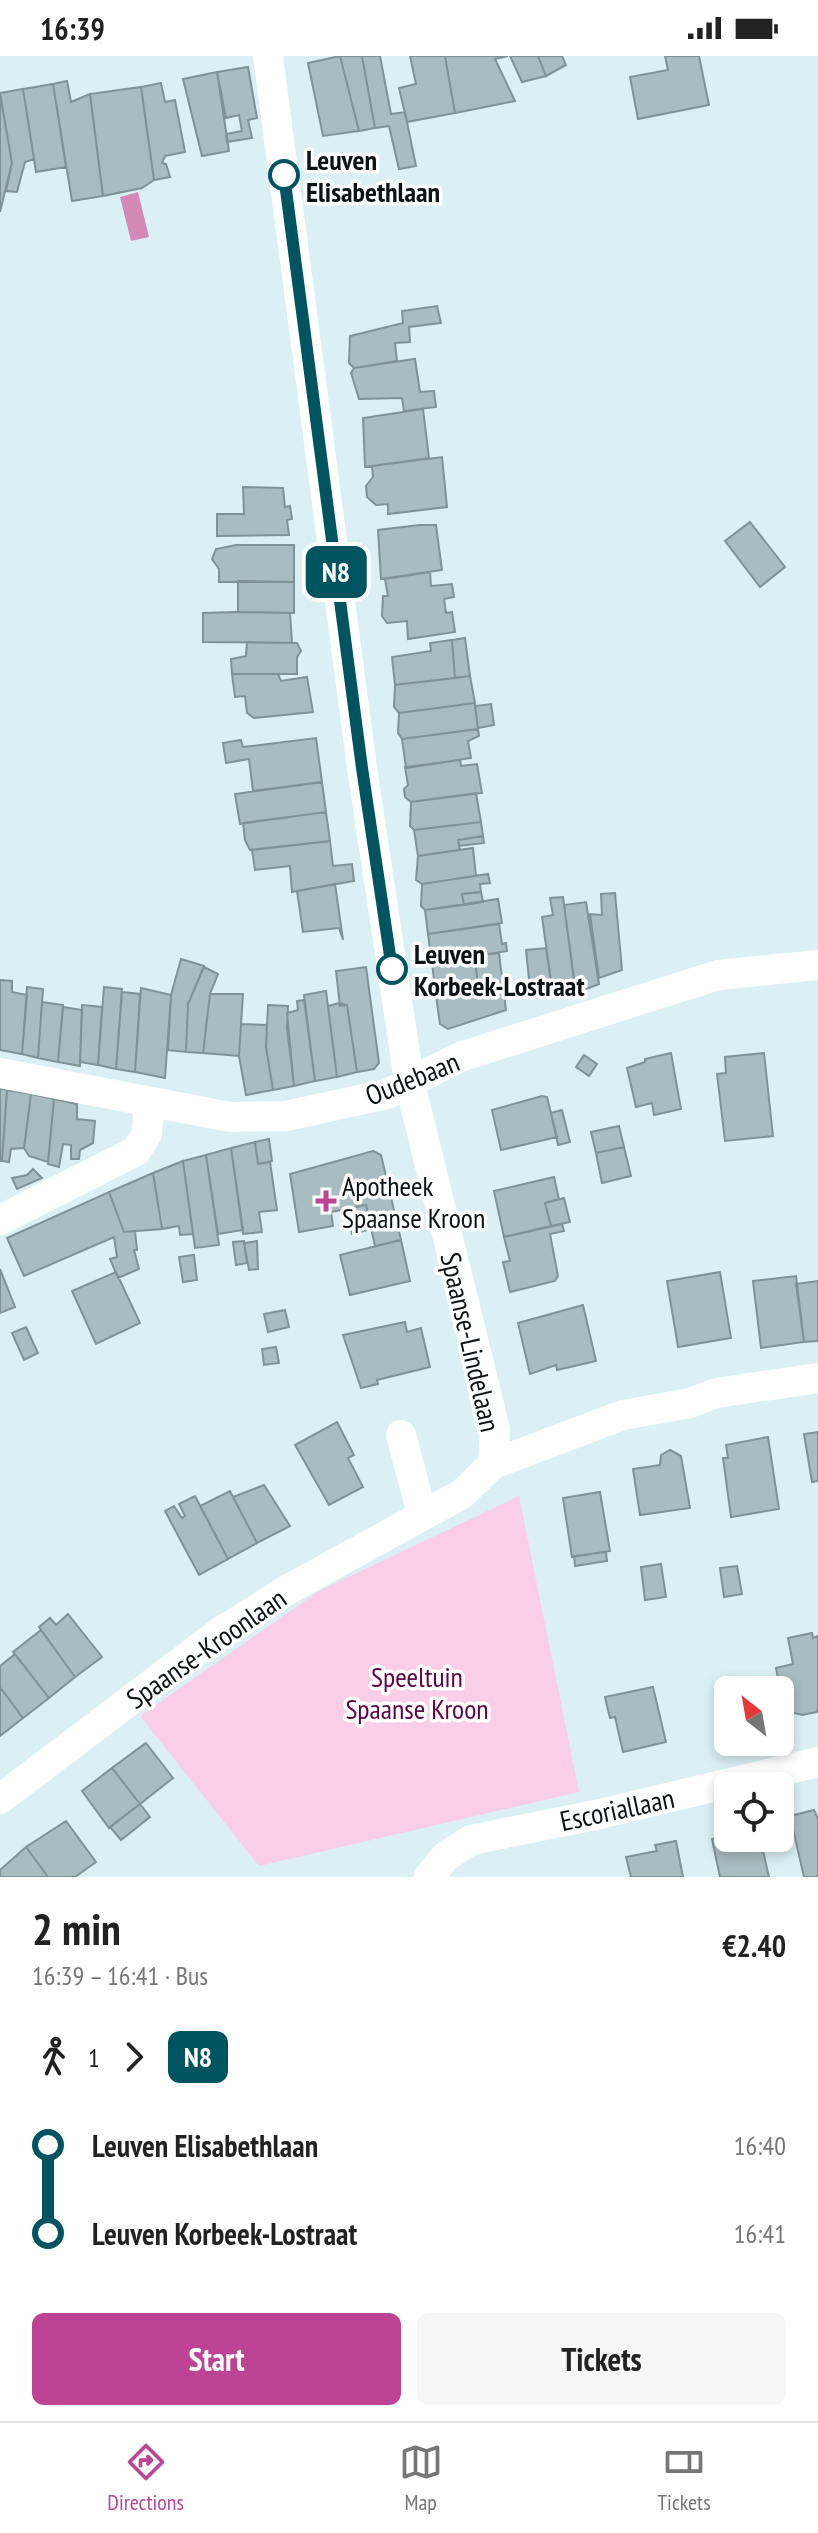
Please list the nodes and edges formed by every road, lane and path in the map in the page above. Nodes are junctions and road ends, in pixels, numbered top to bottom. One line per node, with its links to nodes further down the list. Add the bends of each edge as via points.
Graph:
1 (268, 56): 4 (street, Spaanse-Lindelaan, via 362,768)
2 (818, 965): 4 (street, Oudebaan, via 718,975 460,1057)
3 (0, 1073): 5 (street, Oudebaan)
4 (409, 1080): 5 (street, Oudebaan, via 387,1094 286,1116 230,1117); 9 (street, Spaanse-Lindelaan, via 495,1429)
5 (149, 1103): 6 (street, via 147,1134 136,1151)
6 (0, 1220)
7 (818, 1378): 9 (street, Spaanse-Kroonlaan, via 716,1393 623,1415)
8 (401, 1435): 10 (street)
9 (493, 1464): 10 (street, Spaanse-Kroonlaan, via 462,1494)
10 (422, 1514): 12 (street, Spaanse-Kroonlaan, via 219,1633)
11 (818, 1762): 13 (street, Escoriallaan, via 471,1840 446,1856)
12 (0, 1799)
13 (429, 1877)

